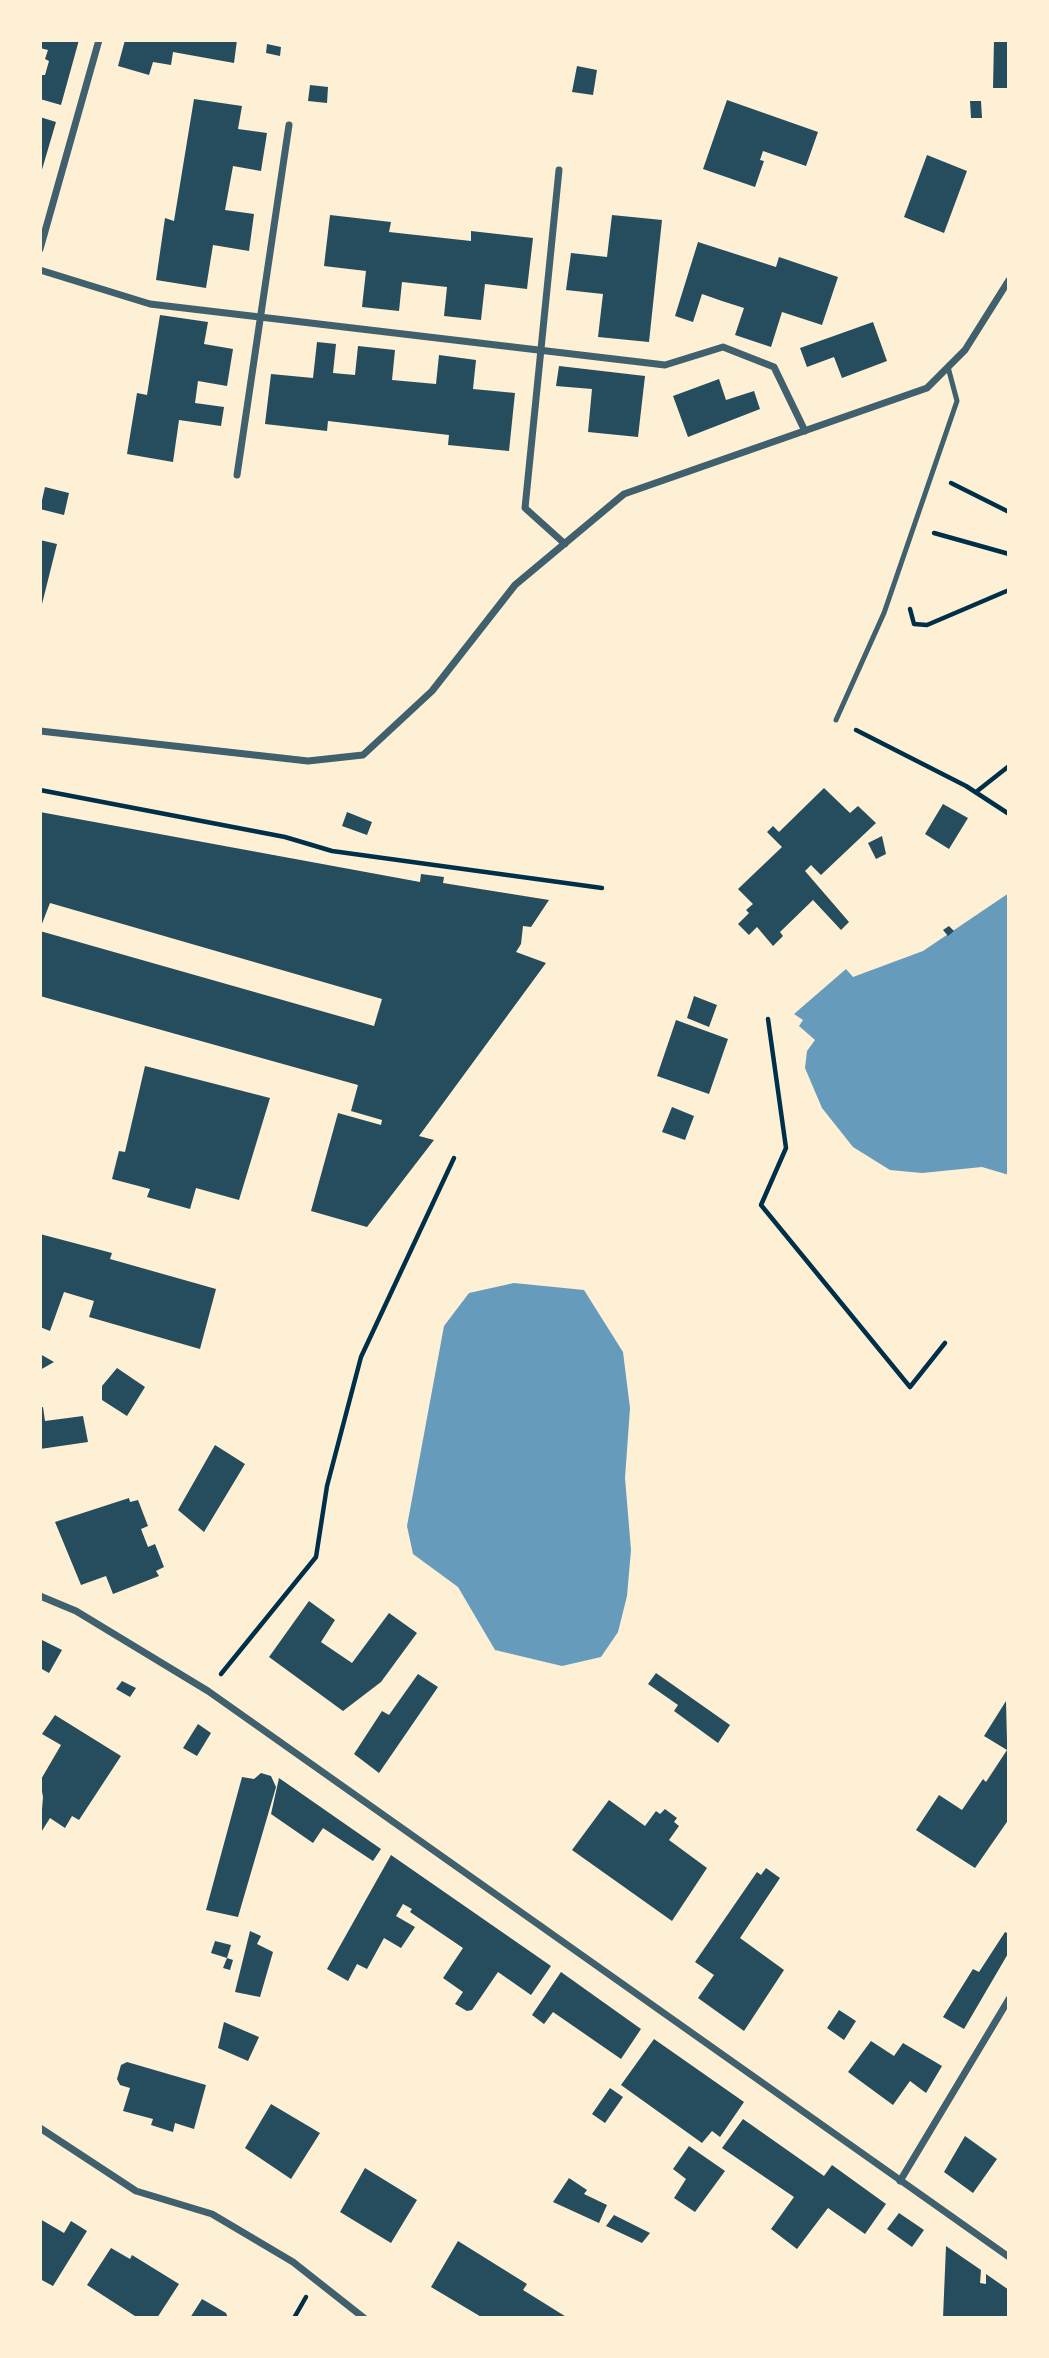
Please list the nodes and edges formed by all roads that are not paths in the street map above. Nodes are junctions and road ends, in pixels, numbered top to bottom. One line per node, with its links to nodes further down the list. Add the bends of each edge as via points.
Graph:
1 (99, 40): 4 (street)
2 (289, 125): 7 (street)
3 (559, 170): 8 (street)
4 (40, 249)
5 (40, 270): 7 (street, via 150,304)
6 (1009, 280): 9 (street, via 965,350)
7 (260, 317): 8 (street); 11 (street)
8 (541, 350): 10 (street, via 665,365 723,347 774,367); 12 (street, via 525,508)
9 (948, 367): 10 (street, via 927,388); 13 (lane, via 957,401 891,590)
10 (805, 430): 12 (street, via 624,494)
11 (237, 475)
12 (565, 544): 14 (street, via 515,585 432,691 363,755 308,761)
13 (836, 720)
14 (40, 731)
15 (40, 1596): 18 (street, via 76,1611 208,1691)
16 (1009, 1998): 18 (street)
17 (40, 2128): 20 (street, via 136,2191 212,2214 317,2278)
18 (900, 2181): 19 (street)
19 (1009, 2257)
20 (364, 2318)

